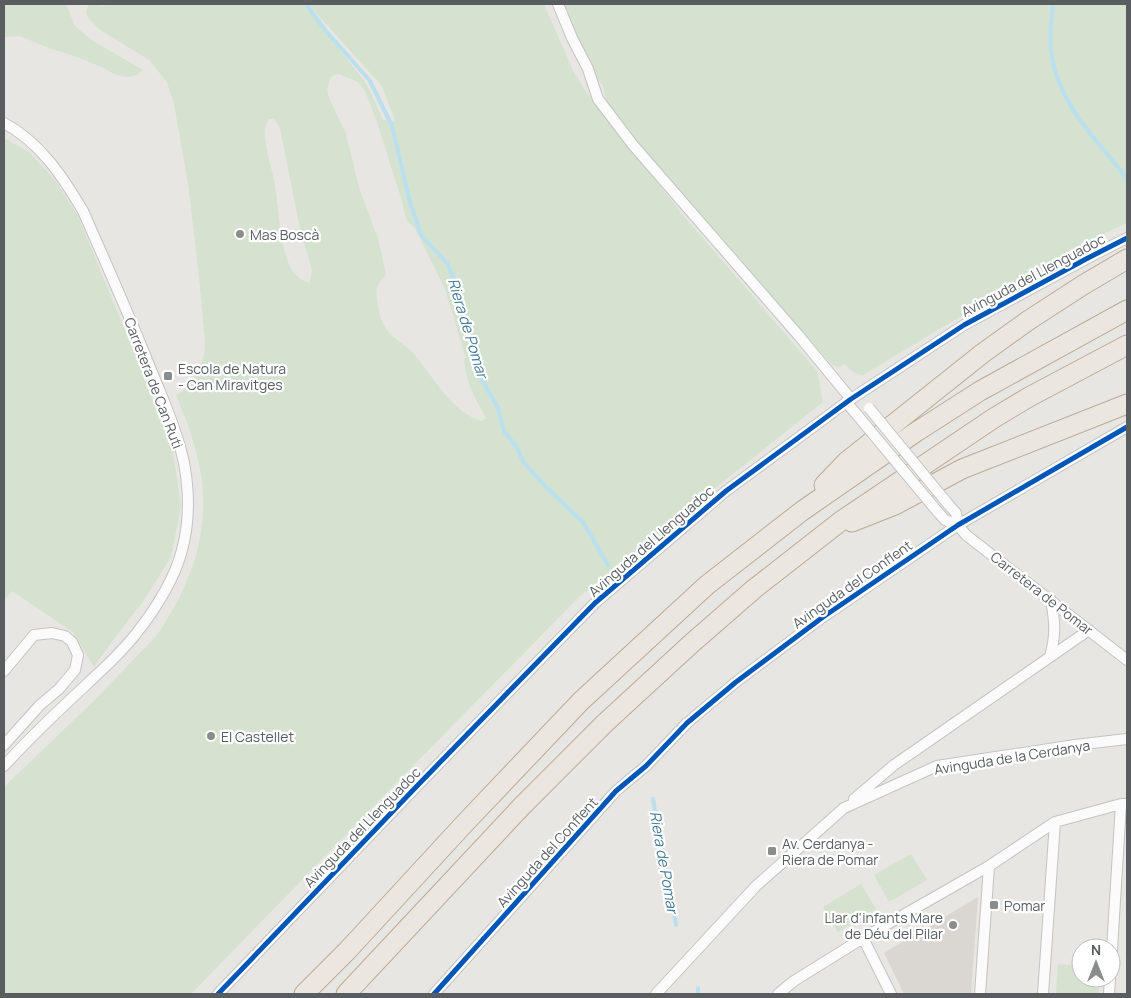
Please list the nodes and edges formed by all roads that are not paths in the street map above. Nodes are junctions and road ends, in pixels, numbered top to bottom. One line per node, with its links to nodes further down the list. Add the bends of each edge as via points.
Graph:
1 (558, 4): 7 (street, via 598,99 633,145)
2 (4, 123): 20 (street, Carretera de Can Ruti, via 22,134 47,157 83,211 177,436 183,457 187,497 182,550 171,580 155,608 134,637)
3 (1127, 238): 7 (street, Avinguda del Llenguadoc, via 964,326)
4 (1127, 259): 10 (highway, via 983,353 846,462)
5 (1127, 310): 10 (highway, via 980,390)
6 (1127, 345): 12 (highway, via 994,418)
7 (852, 398): 11 (street, Carretera de Pomar, bridge, via 869,408 956,513); 11 (street, Carretera de Pomar, bridge, via 858,416 945,520); 27 (street, Avinguda del Llenguadoc, via 726,491 596,603)
8 (1127, 404): 12 (highway, via 962,469 895,505)
9 (1127, 427): 11 (street, Avinguda del Conflent)
10 (802, 511): 28 (highway, via 708,585 581,701)
11 (958, 525): 13 (street, Carretera de Pomar); 30 (street, Avinguda del Conflent, via 823,617 736,682 688,723 616,791)
12 (824, 534): 29 (highway, via 692,642 605,722)
13 (1051, 600): 14 (street, Carretera de Pomar); 15 (street, via 1055,623)
14 (1089, 630): 15 (street, Avinguda de la Cerdanya); 16 (street, Carretera de Pomar)
15 (1050, 657): 22 (street, Avinguda de la Cerdanya, via 894,765)
16 (1127, 660)
17 (4, 671): 19 (street, via 34,636 52,633 65,636 78,655 75,670)
18 (1127, 740): 22 (street, Avinguda de la Cerdanya, via 936,766)
19 (4, 745)
20 (4, 766)
21 (1124, 804): 23 (street); 26 (street)
22 (844, 808): 31 (street, Avinguda de la Cerdanya, via 756,886)
23 (1055, 822): 24 (street); 35 (street)
24 (989, 866): 25 (street); 34 (street)
25 (863, 938): 32 (street); 33 (street)
26 (1113, 938)
27 (218, 994)
28 (304, 994)
29 (346, 994)
30 (434, 994)
31 (656, 994)
32 (778, 994)
33 (890, 994)
34 (980, 994)
35 (1042, 994)

